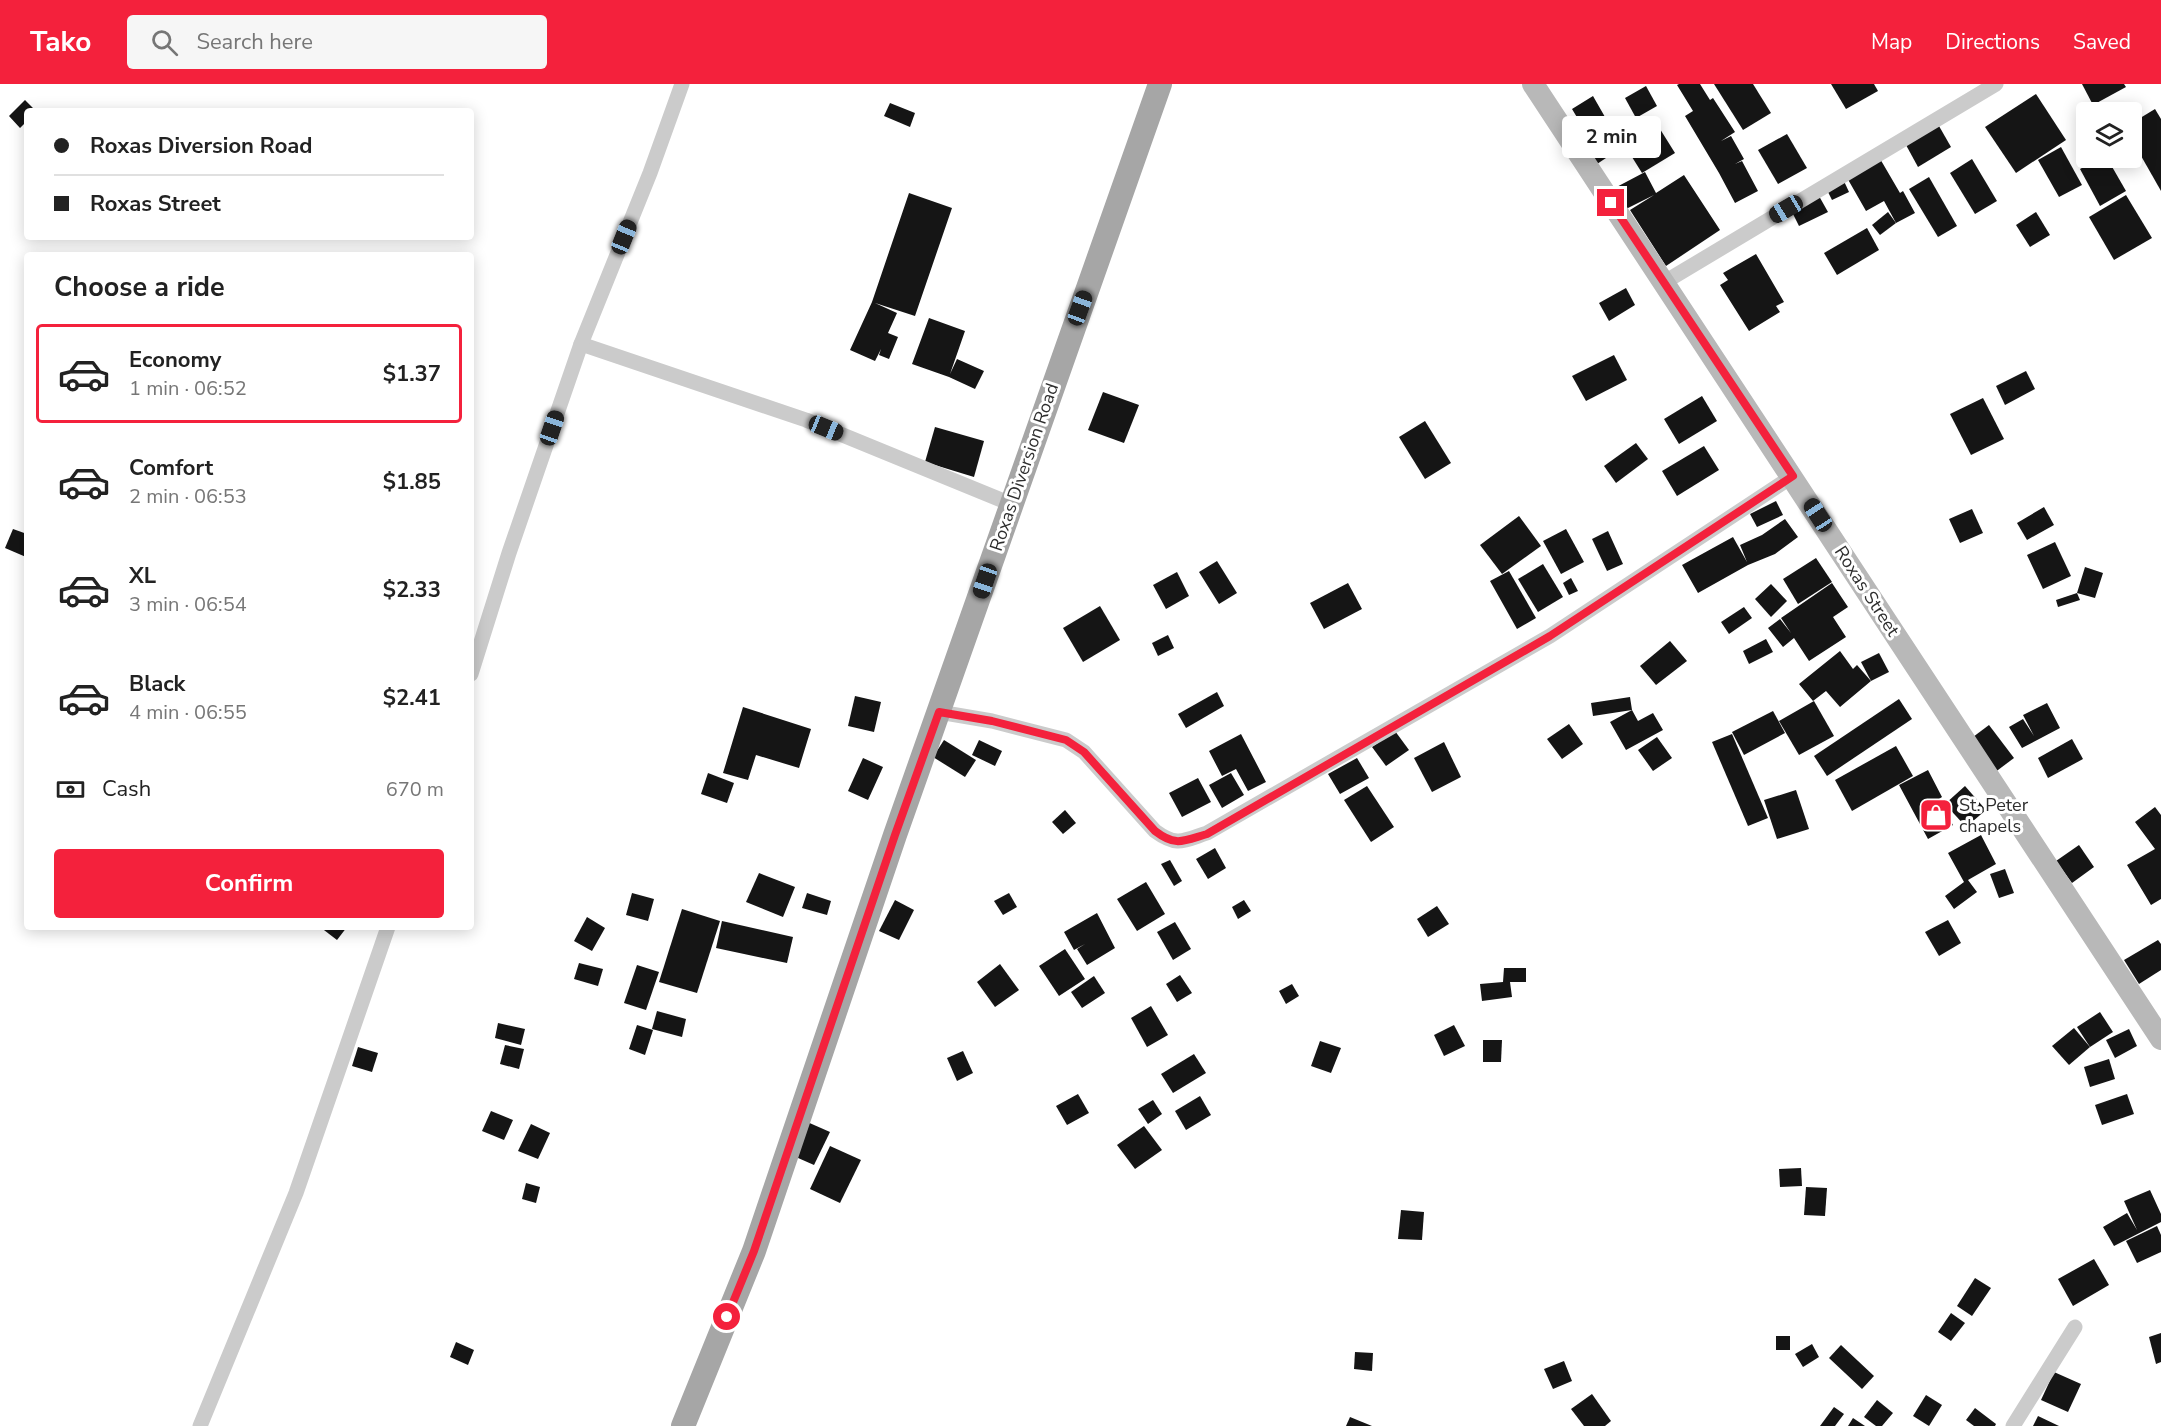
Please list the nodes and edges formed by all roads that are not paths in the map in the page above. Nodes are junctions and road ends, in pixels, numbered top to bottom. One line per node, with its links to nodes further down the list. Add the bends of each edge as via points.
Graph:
1 (682, 84): 6 (street)
2 (1160, 84): 8 (main road, Roxas Diversion Road)
3 (1533, 84): 5 (main road, Roxas Street)
4 (1996, 84): 5 (street)
5 (1663, 283): 7 (main road, Roxas Street)
6 (581, 344): 8 (street, via 806,420); 9 (street)
7 (1793, 476): 10 (street, via 1550,636 1207,834 1183,841 1168,840 1155,831 1084,752 1066,740); 12 (main road, Roxas Street)
8 (1011, 504): 10 (main road, Roxas Diversion Road)
9 (474, 664)
10 (939, 712): 15 (main road, Roxas Diversion Road, via 754,1251)
11 (387, 930): 14 (street, via 296,1193)
12 (2161, 1039)
13 (2076, 1327): 16 (street)
14 (200, 1426)
15 (683, 1426)
16 (2013, 1426)

